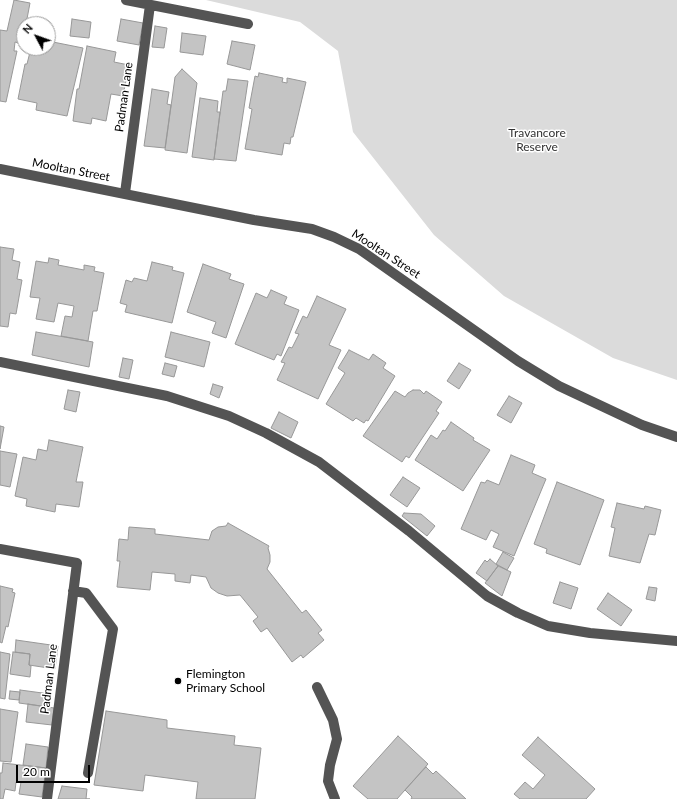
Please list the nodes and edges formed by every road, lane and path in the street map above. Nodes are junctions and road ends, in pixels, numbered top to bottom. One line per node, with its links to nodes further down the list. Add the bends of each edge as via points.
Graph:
1 (126, 0): 2 (street)
2 (150, 5): 3 (street); 5 (street, Padman Lane)
3 (248, 24)
4 (0, 169): 5 (street, Mooltan Street)
5 (125, 194): 7 (street, Mooltan Street, via 312,229 334,237 359,249 518,361 559,386 642,425)
6 (0, 362): 10 (street, via 167,396 229,416 319,462 409,531 487,596 518,613 548,626)
7 (677, 437)
8 (0, 549): 9 (street, Padman Lane, via 77,563)
9 (73, 591): 12 (street, via 86,593 113,629); 13 (street, Padman Lane)
10 (677, 641)
11 (317, 687): 14 (street, via 333,720 337,739 328,781)
12 (88, 773)
13 (47, 799)
14 (335, 799)

